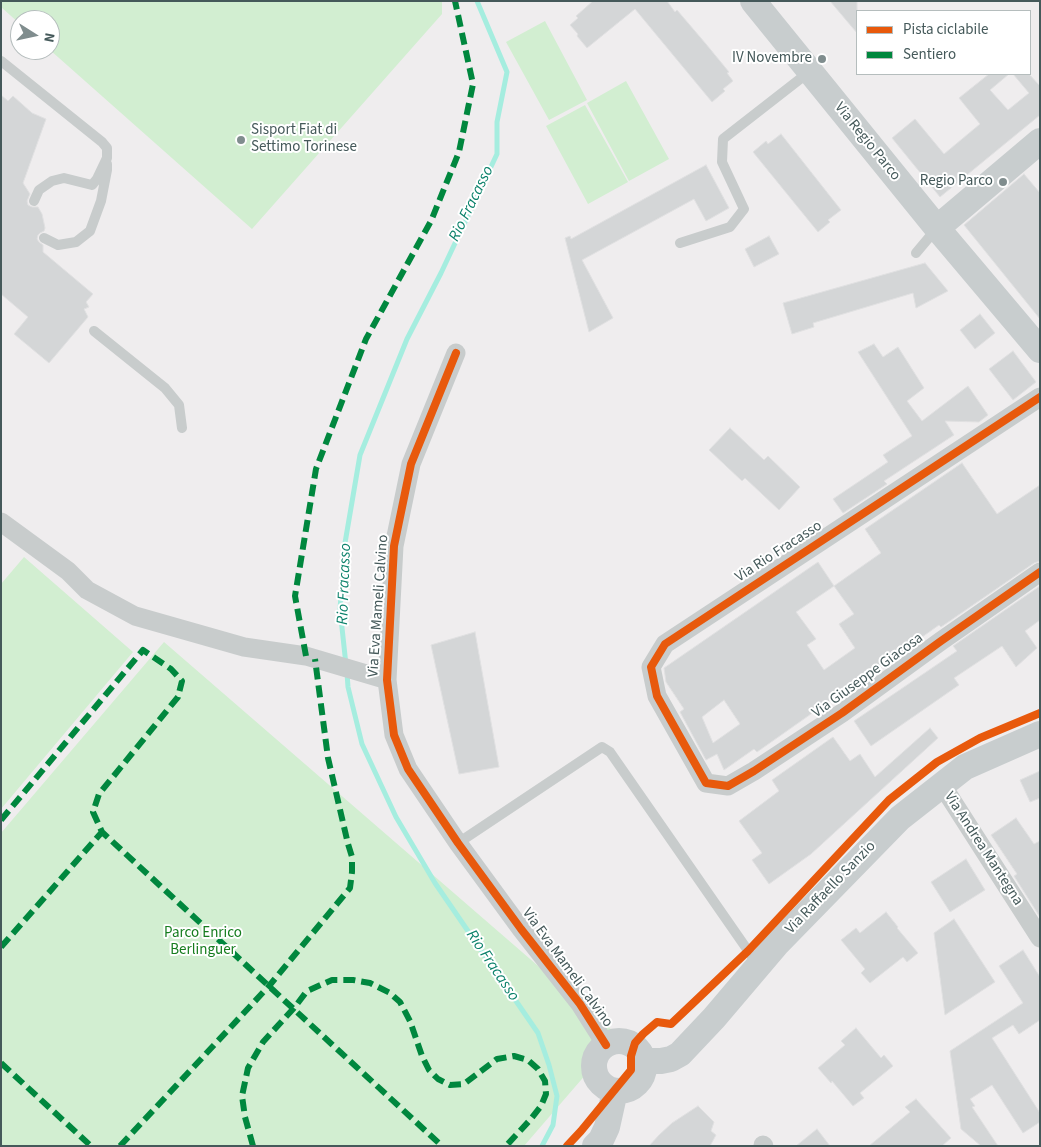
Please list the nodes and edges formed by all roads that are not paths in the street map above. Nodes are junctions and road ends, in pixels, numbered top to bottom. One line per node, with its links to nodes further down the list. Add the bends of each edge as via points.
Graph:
1 (753, 1): 3 (street, Via Regio Parco)
2 (1, 61): 5 (lane, via 102,142 107,148)
3 (810, 71): 7 (street, Via Regio Parco); 9 (lane, via 723,140 722,162 744,209 730,227)
4 (1040, 142): 7 (street)
5 (107, 158): 6 (lane, via 92,185 64,178 52,181 39,190); 8 (lane, via 101,201 90,230 76,242 58,245)
6 (34, 201)
7 (937, 228): 10 (lane); 12 (street, Via Regio Parco)
8 (44, 238)
9 (680, 243)
10 (916, 253)
11 (94, 331): 15 (lane, via 165,388 179,405)
12 (1040, 350)
13 (456, 353): 18 (street, Via Eva Mameli Calvino, via 411,464 394,546)
14 (1040, 397): 20 (street, Via Rio Fracasso, via 665,644 651,667 656,696)
15 (182, 428)
16 (1, 522): 18 (street, via 68,571 87,590 135,616 244,647 306,656)
17 (1040, 572): 20 (street, Via Giuseppe Giacosa, via 754,771 728,786)
18 (387, 680): 22 (street, Via Eva Mameli Calvino, via 394,735 408,769)
19 (1040, 734): 21 (street, Via Raffaello Sanzio, via 965,767)
20 (706, 784)
21 (942, 785): 23 (street, Via Andrea Mantegna); 24 (street, Via Raffaello Sanzio, via 900,818)
22 (458, 843): 24 (lane, via 602,747 610,752); 25 (street, Via Eva Mameli Calvino, via 580,1004)
23 (1040, 938)
24 (758, 966): 26 (street, Via Raffaello Sanzio, via 680,1054 666,1060)
25 (606, 1045): 26 (street, via 621,1041 629,1043); 27 (street, via 596,1056 594,1071 601,1084)
26 (643, 1061): 27 (street, via 644,1069 637,1084 630,1089)
27 (614, 1091): 28 (street, via 607,1127)
28 (596, 1146)

